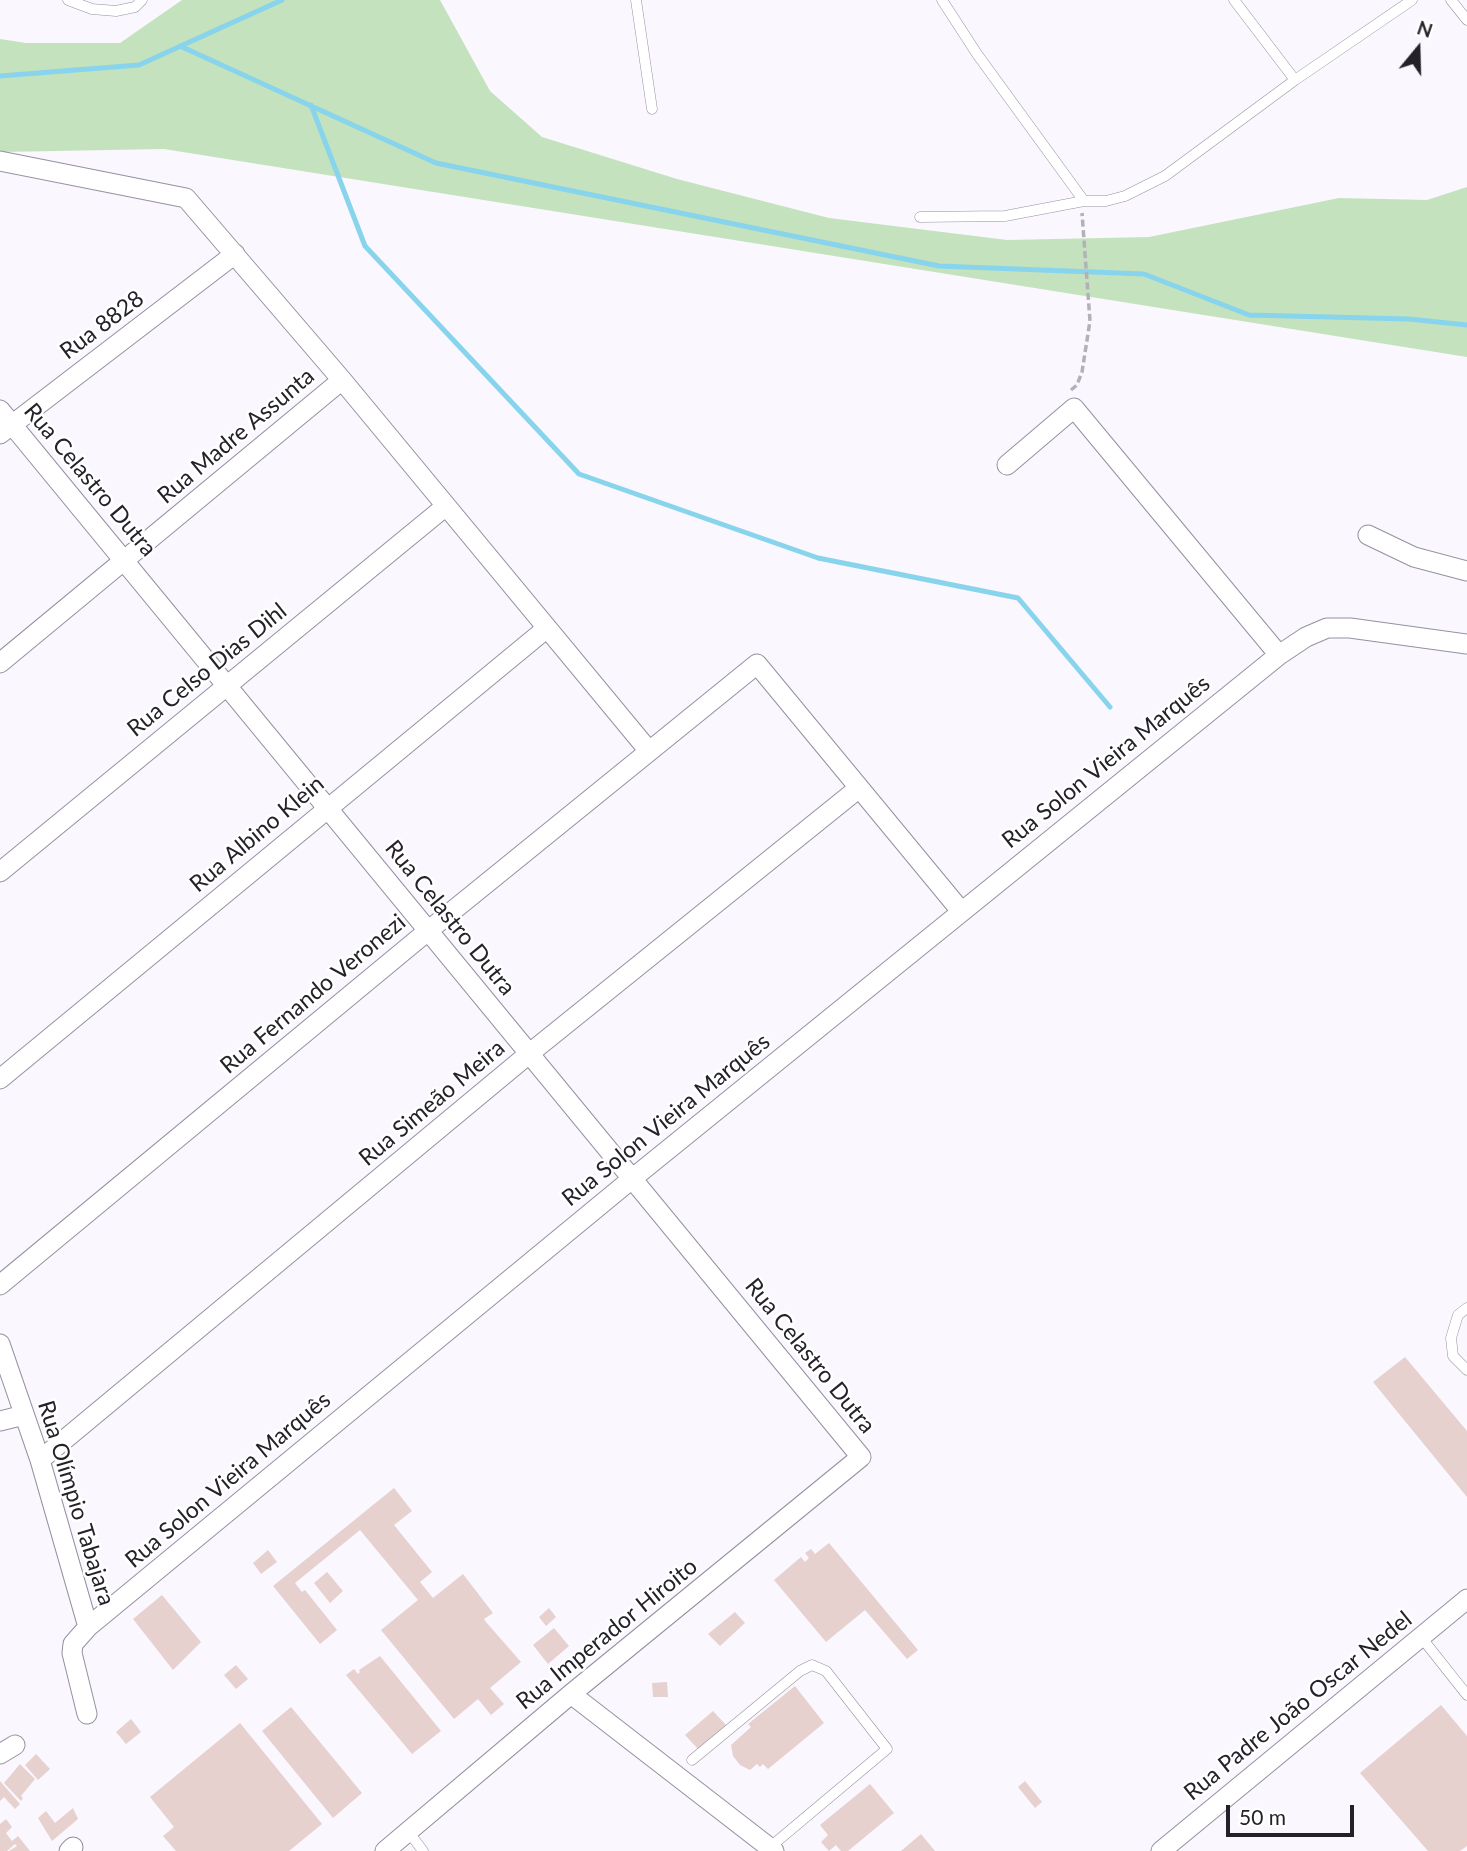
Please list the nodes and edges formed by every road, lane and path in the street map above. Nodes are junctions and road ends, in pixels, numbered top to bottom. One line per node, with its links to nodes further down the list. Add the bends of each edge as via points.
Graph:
1 (68, 0): 2 (lane, via 116,12)
2 (142, 0)
3 (636, 0): 10 (lane)
4 (942, 0): 12 (lane)
5 (1234, 0): 9 (lane)
6 (1412, 0): 9 (lane)
7 (1451, 0): 8 (lane)
8 (1467, 20)
9 (1296, 80): 12 (lane, via 1165,176 1125,196)
10 (652, 109)
11 (0, 161): 14 (street, via 187,198)
12 (1084, 201): 13 (lane, via 1005,216); 16 (path, via 1081,222 1090,321 1082,372)
13 (920, 217)
14 (234, 254): 15 (street); 17 (street, Rua 8828)
15 (342, 380): 19 (street); 21 (street, Rua Madre Assunta)
16 (1064, 398)
17 (4, 423): 21 (street, Rua Celastro Dutra)
18 (1007, 465): 25 (street, via 1074,408)
19 (446, 506): 23 (street); 27 (street, Rua Celso Dias Dihl)
20 (1368, 535): 22 (street, via 1414,557)
21 (125, 561): 26 (street, Rua Madre Assunta); 27 (street, Rua Celastro Dutra)
22 (1467, 571)
23 (547, 628): 28 (street); 30 (street, Rua Albino Klein)
24 (1467, 644): 25 (street, Rua Solon Vieira Marquês, via 1327,628)
25 (1279, 654): 32 (street, Rua Solon Vieira Marquês)
26 (0, 663)
27 (227, 685): 30 (street, Rua Celastro Dutra); 31 (street, Rua Celso Dias Dihl)
28 (649, 751): 29 (street, Rua Fernando Veronezi, via 757,663); 33 (street, Rua Fernando Veronezi)
29 (859, 788): 32 (street); 34 (street, Rua Simeão Meira)
30 (328, 807): 33 (street, Rua Celastro Dutra); 35 (street, Rua Albino Klein)
31 (0, 872)
32 (961, 911): 36 (street, Rua Solon Vieira Marquês)
33 (429, 930): 34 (street, Rua Celastro Dutra); 37 (street, Rua Fernando Veronezi)
34 (530, 1053): 36 (street, Rua Celastro Dutra); 44 (street, Rua Simeão Meira)
35 (0, 1079)
36 (633, 1178): 43 (street, Rua Celastro Dutra); 46 (street, Rua Solon Vieira Marquês)
37 (0, 1285)
38 (1467, 1308): 40 (lane, via 1458,1315 1451,1338 1453,1356)
39 (0, 1344): 41 (street, Rua Olímpio Tabajara)
40 (1467, 1370)
41 (24, 1415): 42 (street); 44 (street, Rua Olímpio Tabajara)
42 (0, 1421)
43 (861, 1457): 48 (street, Rua Imperador Hiroito)
44 (40, 1460): 46 (street, Rua Olímpio Tabajara)
45 (1467, 1600): 47 (street, Rua Padre João Oscar Nedel)
46 (88, 1627): 50 (street, Rua Olímpio Tabajara, via 73,1644 72,1653)
47 (1421, 1637): 49 (lane); 56 (street, Rua Padre João Oscar Nedel)
48 (571, 1694): 52 (street, Rua Imperador Hiroito); 53 (street)
49 (1467, 1695)
50 (87, 1714)
51 (692, 1760): 53 (lane, via 800,1671 812,1665 826,1671 887,1749)
52 (408, 1831): 54 (street, Rua Imperador Hiroito); 55 (lane)
53 (771, 1849)
54 (385, 1851)
55 (423, 1851)
56 (1161, 1851)

